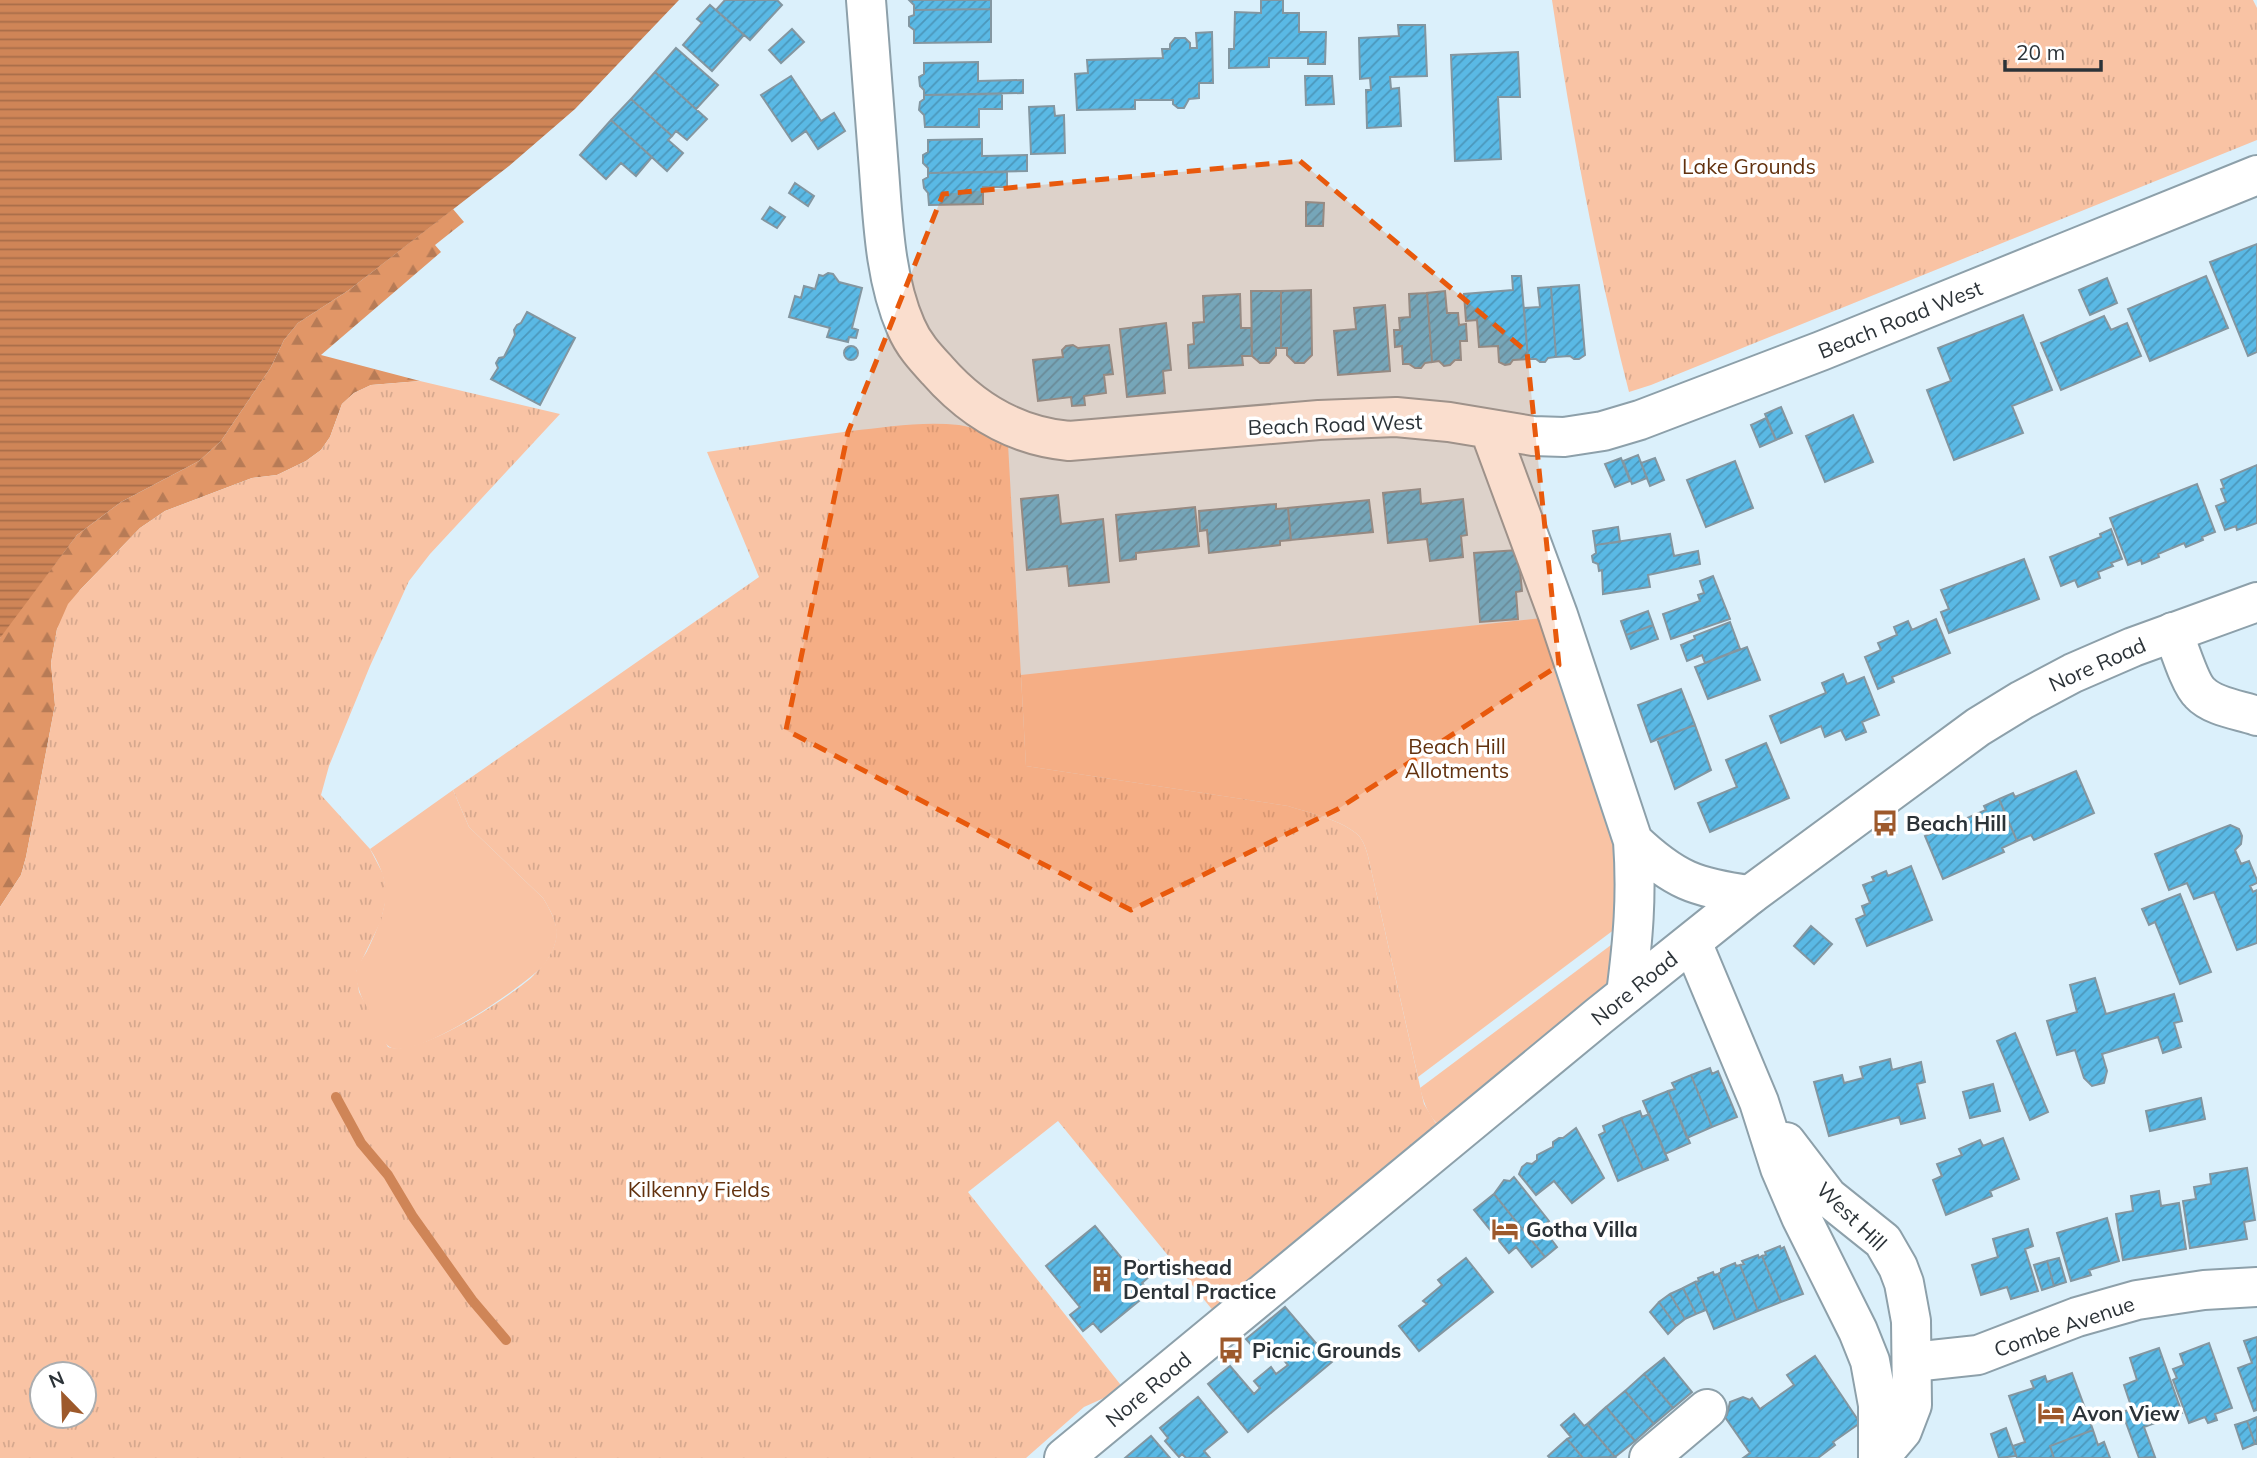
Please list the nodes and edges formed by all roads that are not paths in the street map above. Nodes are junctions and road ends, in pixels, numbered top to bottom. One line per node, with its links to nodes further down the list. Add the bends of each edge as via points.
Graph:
1 (866, 0): 3 (street, Beach Road West, via 883,219 895,296 915,344 978,408 1016,429 1069,441 1372,418 1419,418)
2 (2257, 174): 3 (street, Beach Road West, via 1640,420 1564,437)
3 (1490, 430): 7 (street)
4 (2257, 602): 5 (street, Nore Road)
5 (2173, 632): 6 (street, via 2199,693); 8 (street, Nore Road, via 2073,673 1978,727)
6 (2257, 716)
7 (1633, 841): 8 (street, via 1673,874 1713,890); 10 (street, via 1635,921)
8 (1751, 895): 9 (street, Nore Road)
9 (1692, 942): 10 (street, Nore Road); 11 (street, West Hill)
10 (1626, 994): 15 (street, Nore Road)
11 (1759, 1102): 13 (street, West Hill, via 1814,1181 1873,1231 1891,1253 1908,1302); 17 (street, West Hill, via 1801,1217 1870,1361 1878,1405)
12 (2257, 1287): 13 (street, Combe Avenue, via 2137,1300 2077,1317 1978,1355)
13 (1913, 1362): 17 (street, West Hill, via 1911,1412)
14 (1707, 1409): 16 (street)
15 (1064, 1458)
16 (1650, 1458)
17 (1879, 1458)

